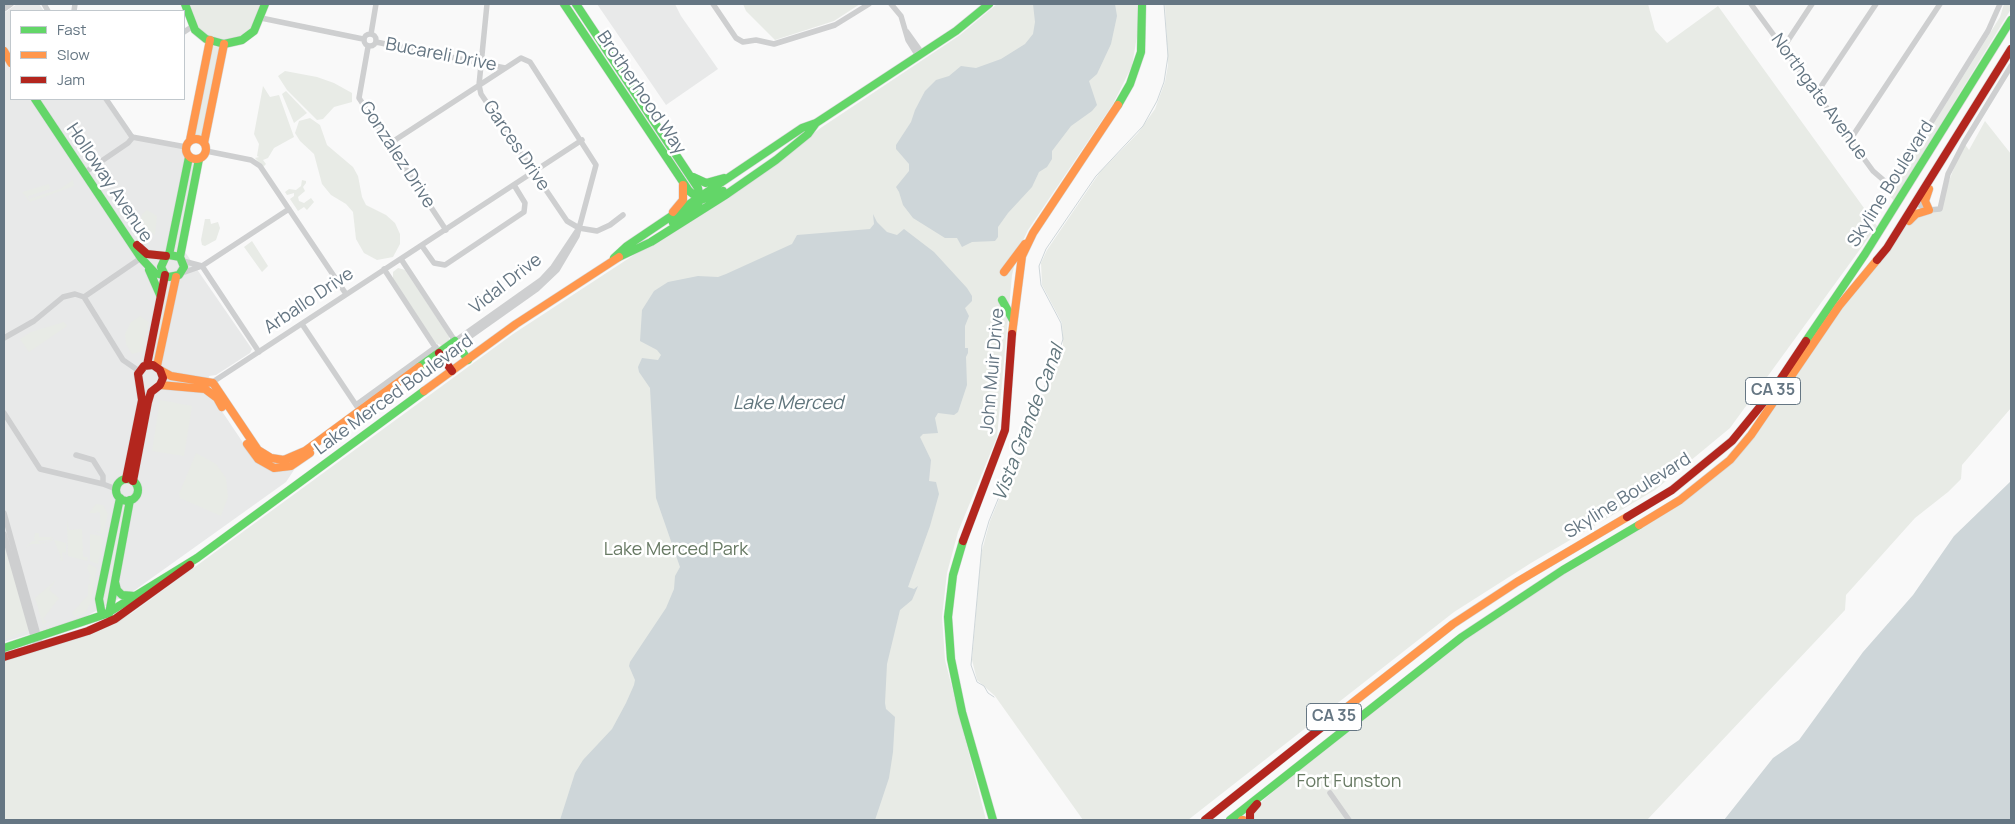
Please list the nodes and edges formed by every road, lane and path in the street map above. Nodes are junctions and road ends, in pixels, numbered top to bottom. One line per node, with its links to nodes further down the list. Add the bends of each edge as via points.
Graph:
1 (12, 4): 18 (street)
2 (185, 4): 21 (main road)
3 (265, 4): 19 (main road)
4 (376, 4): 23 (street)
5 (487, 4): 32 (street, Garces Drive)
6 (564, 4): 56 (main road, Brotherhood Way)
7 (576, 4): 52 (main road, Brotherhood Way)
8 (713, 4): 9 (street, via 736,38 743,42 756,40 777,44 839,23)
9 (868, 4)
10 (891, 4): 31 (street, via 902,16)
11 (989, 4): 31 (main road, Lake Merced Boulevard)
12 (1142, 4): 69 (main road, John Muir Drive, via 1141,52 1130,84)
13 (1751, 4): 29 (street, Northgate Avenue)
14 (1812, 4): 29 (street)
15 (1876, 4): 36 (street)
16 (1940, 4): 44 (street)
17 (2000, 4): 44 (street, Northgate Avenue, via 1983,39 1891,184 1877,176)
18 (4, 9)
19 (261, 18): 24 (street, Bucareli Drive); 27 (main road, via 248,36)
20 (2011, 20): 50 (main road, Skyline Boulevard / CA 35)
21 (193, 26): 22 (street); 25 (main road)
22 (185, 31)
23 (371, 34): 24 (street); 26 (street)
24 (363, 39): 28 (street)
25 (210, 40): 27 (main road); 46 (main road)
26 (376, 42): 28 (street); 32 (street, Bucareli Drive)
27 (224, 44): 45 (main road)
28 (368, 47): 47 (street, Gonzalez Drive, via 360,98)
29 (1783, 48): 36 (street, Northgate Avenue)
30 (2011, 48): 57 (main road, Skyline Boulevard / CA 35)
31 (920, 54): 40 (main road, Lake Merced Boulevard)
32 (481, 63): 34 (street, Bucareli Drive); 35 (street, Garces Drive)
33 (2011, 66): 62 (street, via 1948,174 1940,209)
34 (505, 68): 35 (street); 43 (street, Vidal Drive, via 518,59 525,58 530,62)
35 (479, 85): 47 (street); 54 (street, Garces Drive, via 481,94)
36 (1816, 94): 44 (street, Northgate Avenue)
37 (36, 100): 53 (main road, Holloway Avenue)
38 (41, 100): 53 (main road, Holloway Avenue)
39 (107, 100): 42 (street)
40 (816, 123): 41 (main road, Lake Merced Boulevard); 55 (main road, Lake Merced Boulevard, via 802,128)
41 (808, 134): 59 (main road, via 720,193); 71 (main road, Lake Merced Boulevard, via 734,189)
42 (133, 137): 46 (street); 53 (street, via 128,144)
43 (582, 140): 54 (street, Arballo Drive); 64 (street, Vidal Drive, via 596,165)
44 (1850, 140)
45 (204, 143): 46 (main road, via 198,139); 48 (main road)
46 (188, 144): 49 (main road)
47 (389, 144): 65 (street, Gonzalez Drive)
48 (206, 151): 51 (main road); 61 (street, via 256,162)
49 (189, 157): 51 (main road); 72 (main road)
50 (1927, 157): 60 (main road, via 1910,189); 67 (main road, Skyline Boulevard / CA 35)
51 (199, 159): 74 (main road)
52 (686, 168): 55 (main road, via 696,179 706,183); 59 (main road, via 696,184)
53 (86, 172): 72 (main road, Holloway Avenue, via 139,248 147,254); 73 (main road, Holloway Avenue)
54 (533, 172): 58 (street, Arballo Drive); 64 (street, Garces Drive, via 562,216)
55 (738, 173): 59 (main road, Lake Merced Boulevard)
56 (678, 174): 59 (main road, Brotherhood Way); 66 (main road, via 684,188 683,200)
57 (1932, 176): 60 (main road, Skyline Boulevard / CA 35); 62 (main road, via 1926,200)
58 (514, 185): 65 (street, Arballo Drive); 70 (street, via 526,210 445,265 434,263)
59 (699, 199): 66 (main road, Lake Merced Boulevard); 71 (main road, via 695,208)
60 (1916, 203): 62 (street); 67 (main road, via 1910,201 1900,205); 68 (main road, Skyline Boulevard / CA 35)
61 (289, 209): 78 (street); 83 (street)
62 (1929, 210): 68 (main road, via 1914,216)
63 (623, 215): 64 (street, via 597,231)
64 (579, 228): 90 (street, Vidal Drive, via 574,243 551,277)
65 (446, 230): 70 (street, Arballo Drive)
66 (649, 232): 76 (main road, Lake Merced Boulevard, via 626,246)
67 (1880, 232): 127 (main road, Skyline Boulevard / CA 35, via 1763,405 1709,462 1666,494 1459,620)
68 (1894, 237): 124 (main road, Skyline Boulevard / CA 35, via 1839,306 1752,435 1722,468 1680,500 1468,632)
69 (1029, 239): 80 (main road); 87 (main road, John Muir Drive, via 1018,270)
70 (422, 246): 75 (street, Arballo Drive)
71 (639, 248): 76 (main road, Lake Merced Boulevard)
72 (168, 256): 74 (main road, Holloway Avenue); 81 (main road, via 161,267)
73 (141, 258): 77 (main road, Holloway Avenue); 84 (street)
74 (181, 259): 78 (street); 82 (main road)
75 (401, 259): 79 (street, Arballo Drive); 90 (street)
76 (612, 260): 93 (main road, Lake Merced Boulevard)
77 (146, 266): 81 (main road, Holloway Avenue, via 155,273); 85 (main road)
78 (202, 266): 82 (street); 91 (street)
79 (384, 269): 83 (street, Arballo Drive); 92 (street)
80 (1004, 272)
81 (165, 274): 82 (main road, Holloway Avenue); 85 (main road)
82 (179, 275): 95 (main road)
83 (346, 294): 88 (street, Arballo Drive)
84 (84, 297): 89 (street, via 75,294 64,297 34,321); 96 (street, via 123,360)
85 (161, 297): 94 (main road)
86 (1002, 300): 87 (main road)
87 (1013, 320): 126 (main road, John Muir Drive, via 1005,430 959,550 948,617 956,683)
88 (302, 324): 91 (street, Arballo Drive); 102 (street)
89 (4, 338)
90 (457, 343): 92 (main road, Vidal Drive); 93 (main road)
91 (259, 352): 98 (street, Arballo Drive)
92 (439, 352): 97 (main road); 102 (main road, Vidal Drive); 106 (main road, Vidal Drive)
93 (468, 360): 97 (main road, Lake Merced Boulevard)
94 (147, 365): 95 (main road); 96 (main road)
95 (158, 368): 98 (main road, via 171,376); 100 (main road, via 162,378)
96 (139, 371): 99 (main road)
97 (452, 371): 114 (main road, Lake Merced Boulevard)
98 (213, 383): 101 (street, Arballo Drive); 104 (main road)
99 (140, 384): 100 (main road, via 147,389); 107 (main road, via 142,400)
100 (157, 387): 101 (main road); 107 (main road, via 148,402)
101 (202, 389): 104 (main road, via 217,398)
102 (358, 408): 106 (main road, Vidal Drive)
103 (4, 413): 108 (street, via 40,469)
104 (256, 452): 106 (main road)
105 (76, 455): 108 (street, via 93,460 104,476)
106 (290, 463)
107 (130, 480): 109 (main road, via 119,482); 111 (main road, via 138,487 138,493)
108 (103, 484): 109 (street)
109 (116, 489): 110 (main road)
110 (120, 498): 111 (main road); 117 (main road)
111 (130, 500): 115 (main road)
112 (4, 514): 120 (street)
113 (4, 534): 120 (street)
114 (197, 558): 116 (main road, Lake Merced Boulevard); 118 (main road, Lake Merced Boulevard, via 182,572)
115 (115, 576): 116 (main road, via 120,594); 118 (main road)
116 (137, 596): 118 (main road, Lake Merced Boulevard)
117 (99, 600): 118 (main road); 119 (main road)
118 (109, 616): 119 (main road, Lake Merced Boulevard); 121 (main road, via 103,625)
119 (87, 622): 120 (main road, Lake Merced Boulevard)
120 (36, 638): 121 (street); 122 (main road, Lake Merced Boulevard)
121 (39, 646): 123 (main road)
122 (4, 648)
123 (4, 657)
124 (1282, 778): 128 (main road, Skyline Boulevard / CA 35); 129 (main road, via 1252,809)
125 (1330, 793): 130 (street)
126 (993, 820)
127 (1205, 820)
128 (1230, 820)
129 (1250, 820)
130 (1349, 820)

